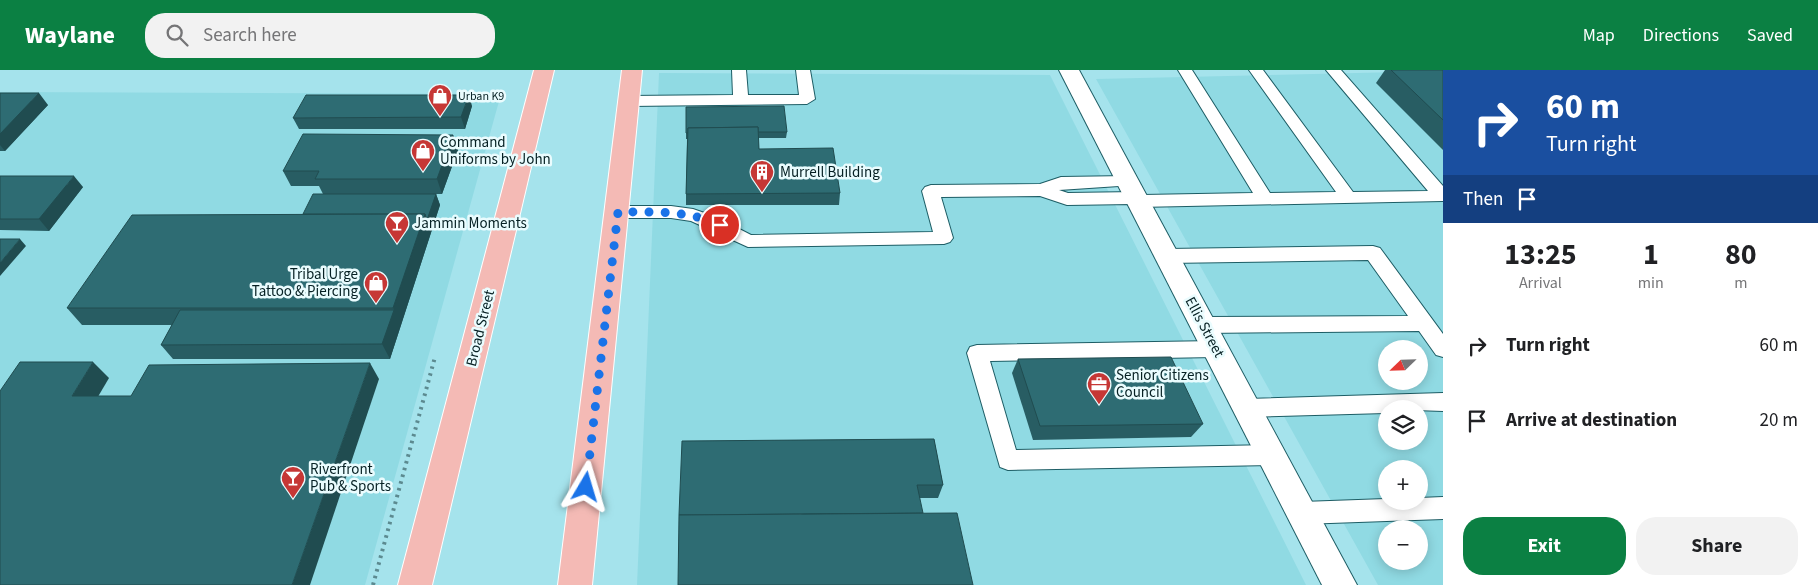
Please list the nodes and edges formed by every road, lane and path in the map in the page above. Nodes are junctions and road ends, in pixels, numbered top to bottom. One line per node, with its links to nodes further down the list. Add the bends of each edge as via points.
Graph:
1 (544, 70): 25 (main road, Broad Street)
2 (632, 70): 10 (main road)
3 (739, 70): 9 (lane)
4 (803, 70): 9 (lane, via 807,100)
5 (1069, 70): 11 (street, Ellis Street)
6 (1185, 70): 13 (lane)
7 (1256, 70): 12 (lane)
8 (1333, 70): 12 (lane, via 1442,196)
9 (741, 100): 10 (lane)
10 (629, 101): 14 (main road)
11 (1134, 194): 13 (lane); 14 (lane, via 1067,199 1042,190 931,191 944,238 748,241 692,215); 15 (street, Ellis Street)
12 (1349, 198): 13 (lane)
13 (1266, 200)
14 (618, 212): 26 (main road)
15 (1167, 256): 16 (lane, via 1373,253); 17 (street, Ellis Street)
16 (1424, 323): 17 (lane); 19 (lane)
17 (1203, 325): 18 (street, Ellis Street)
18 (1216, 349): 21 (street, Ellis Street); 22 (lane, via 977,353 1008,460)
19 (1443, 349)
20 (1443, 402): 21 (lane)
21 (1247, 408): 22 (street, Ellis Street)
22 (1272, 455): 24 (street, Ellis Street)
23 (1443, 508): 24 (lane)
24 (1302, 513): 27 (street, Ellis Street)
25 (415, 585)
26 (575, 585)
27 (1340, 585)

